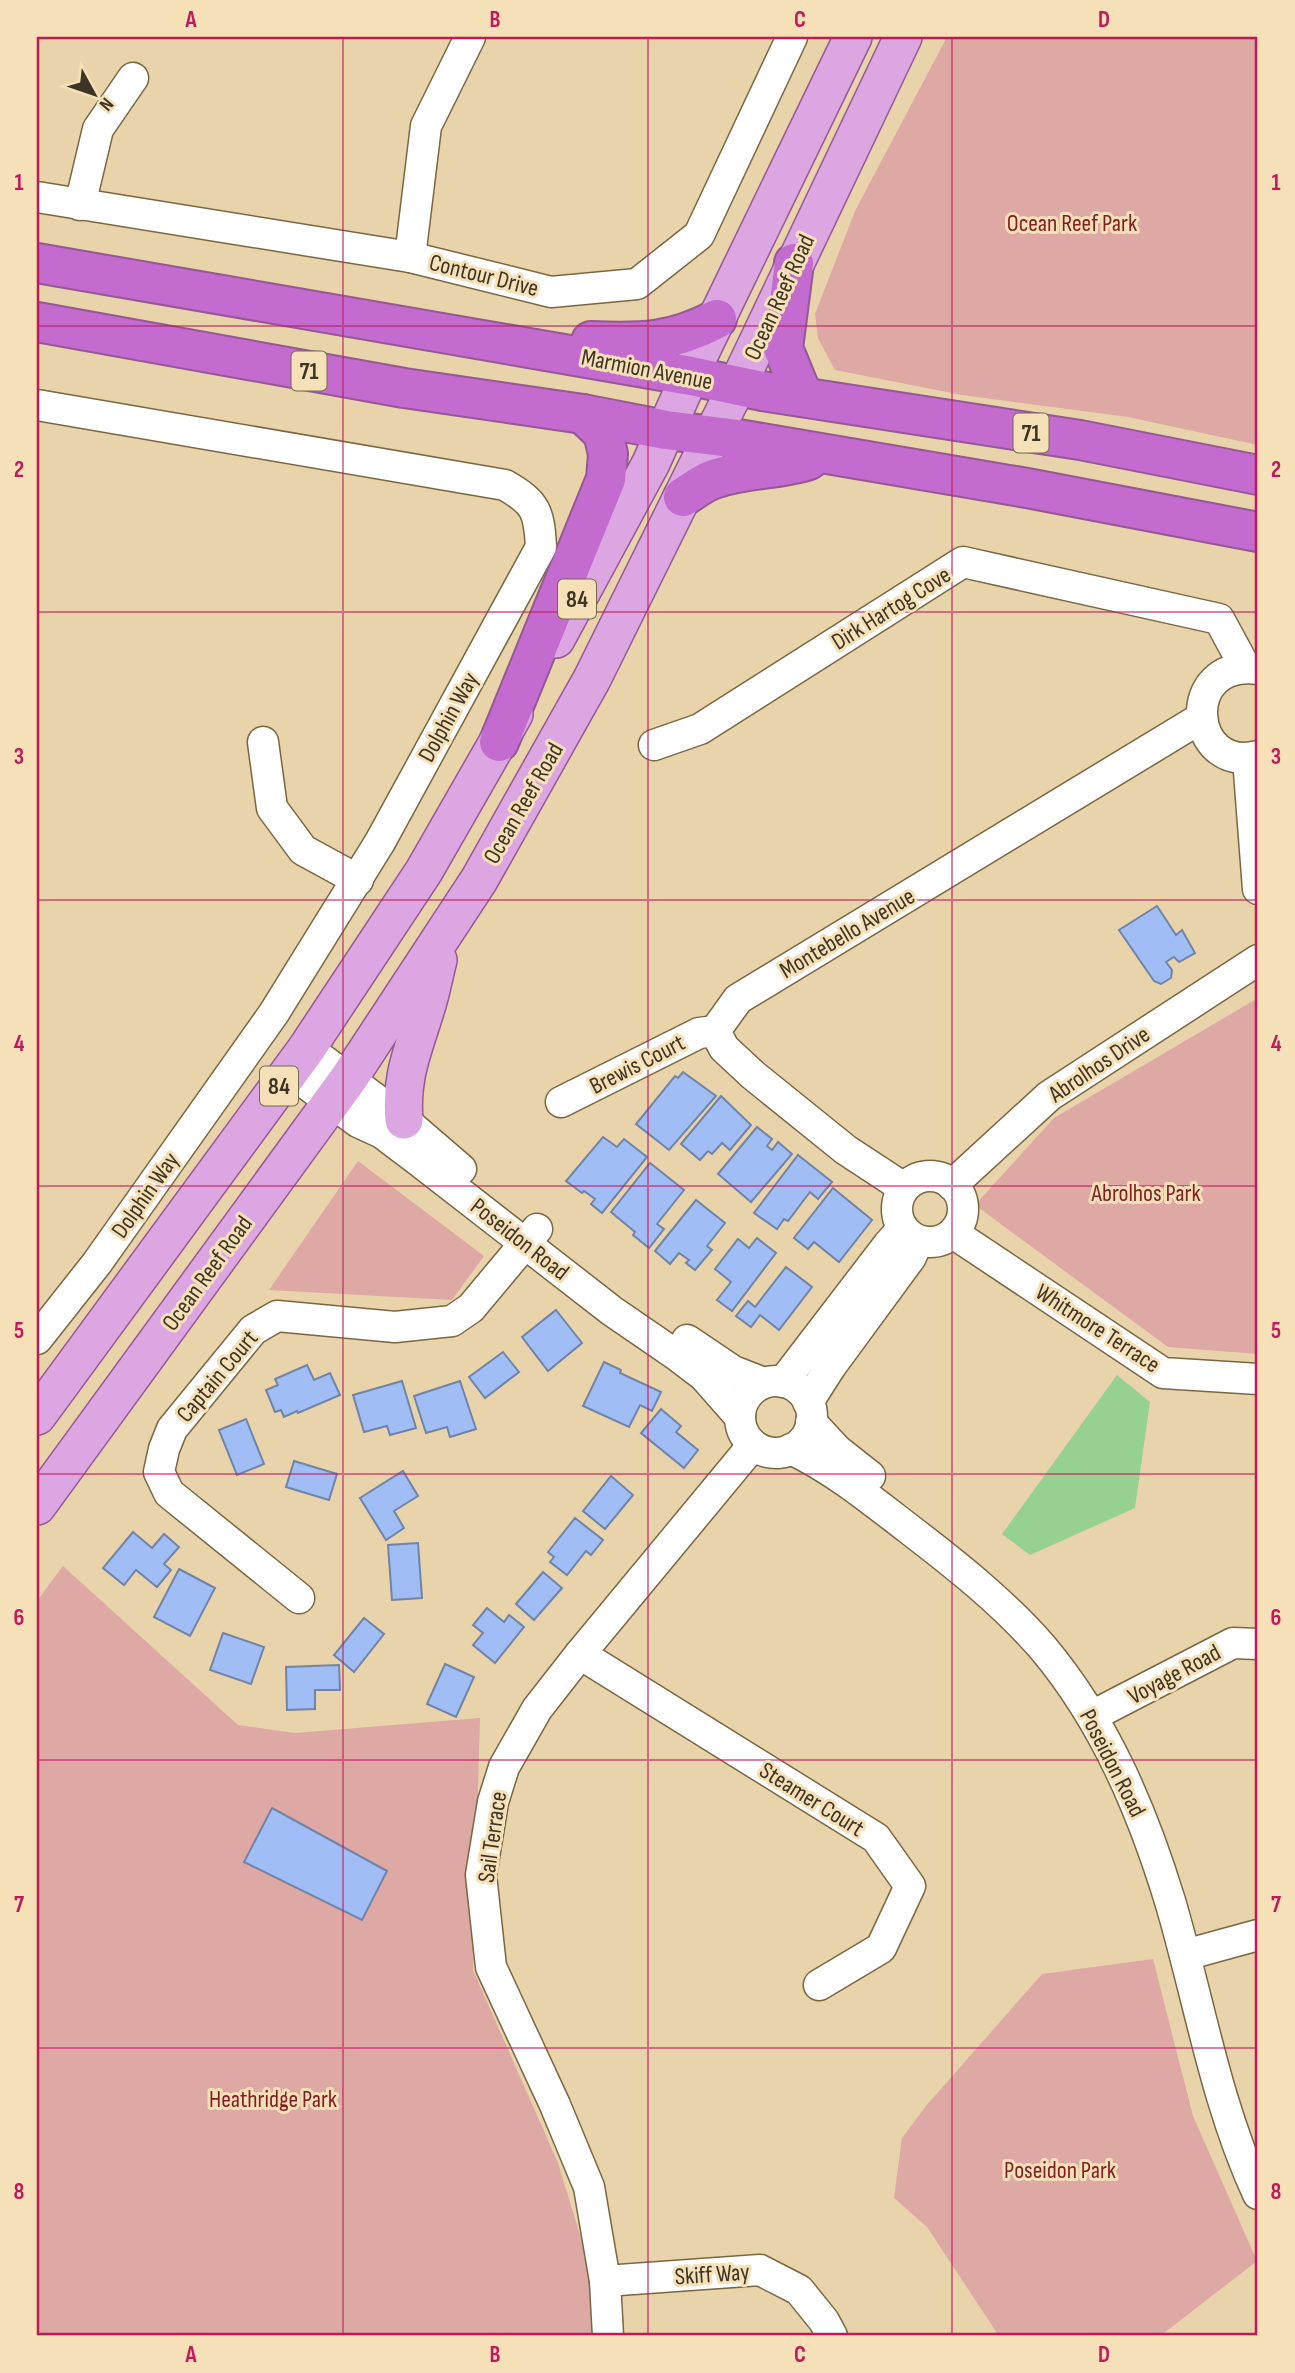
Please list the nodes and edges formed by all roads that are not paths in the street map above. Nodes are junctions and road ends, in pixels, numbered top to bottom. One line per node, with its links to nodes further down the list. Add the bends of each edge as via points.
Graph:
1 (470, 37): 8 (street, via 426,127)
2 (792, 37): 8 (street, Contour Drive, via 699,235 638,284 551,292)
3 (853, 37): 12 (main road, Ocean Reef Road)
4 (903, 37): 10 (main road, Ocean Reef Road)
5 (133, 78): 7 (street, via 98,129)
6 (37, 197): 7 (street, Contour Drive)
7 (80, 205): 8 (street, Contour Drive)
8 (410, 257)
9 (37, 263): 11 (highway, Marmion Avenue / 71)
10 (794, 263): 15 (main road, Ocean Reef Road); 16 (highway, via 783,348)
11 (352, 316): 12 (highway, via 417,307 557,336 630,342 690,333); 14 (highway, Marmion Avenue / 71)
12 (717, 319): 14 (main road, Ocean Reef Road)
13 (37, 322): 18 (highway, 71, via 404,388)
14 (691, 376): 15 (highway, Marmion Avenue / 71); 19 (main road, Ocean Reef Road)
15 (737, 386): 16 (highway, Marmion Avenue / 71); 20 (main road, Ocean Reef Road)
16 (803, 397): 22 (highway, Marmion Avenue / 71, via 1080,440)
17 (37, 405): 31 (street, Dolphin Way, via 505,485 527,498 540,522 541,547)
18 (583, 414): 19 (highway, 71); 28 (highway, via 603,433 608,454 606,479)
19 (666, 430): 20 (highway, 71); 28 (main road, Ocean Reef Road / 84)
20 (712, 436): 21 (highway, 71); 23 (main road, Ocean Reef Road / 84)
21 (825, 455): 23 (highway, via 792,466 713,479); 24 (highway, 71)
22 (1258, 475)
23 (683, 497): 33 (main road, Ocean Reef Road / 84, via 579,703)
24 (1258, 532)
25 (1251, 668): 26 (street, via 1219,676 1202,702); 29 (street, Dirk Hartog Cove, via 1219,620 963,562 700,729)
26 (1201, 718): 30 (street, via 1218,750 1232,757); 35 (street, Montebello Avenue, via 738,999)
27 (263, 742): 31 (street, via 272,808 303,850)
28 (499, 742): 36 (main road, Ocean Reef Road / 84, via 424,871)
29 (654, 745)
30 (1253, 758): 32 (street)
31 (358, 880): 45 (street, Dolphin Way, via 274,1013 97,1263)
32 (1258, 889)
33 (444, 935): 37 (main road, Ocean Reef Road / 84); 39 (main road, via 406,1066)
34 (1258, 960): 40 (street, Abrolhos Drive, via 1049,1096)
35 (715, 1031): 38 (street, Brewis Court, via 699,1033); 41 (street, via 724,1048 753,1076 846,1150)
36 (298, 1060): 37 (street, Poseidon Road); 49 (main road, Ocean Reef Road / 84)
37 (340, 1090): 39 (street, Poseidon Road); 44 (street, Poseidon Road, via 358,1122 382,1133); 53 (main road, Ocean Reef Road / 84)
38 (561, 1102)
39 (404, 1120): 44 (street, Poseidon Road)
40 (952, 1185): 41 (street, via 927,1176); 42 (street, via 963,1208)
41 (904, 1188): 43 (street, via 897,1216)
42 (953, 1233): 43 (street, via 939,1241); 46 (street, Whitmore Terrace, via 1163,1373)
43 (910, 1235): 47 (street, via 888,1245 811,1349); 48 (street, via 911,1257 831,1366)
44 (532, 1236): 47 (street, Poseidon Road, via 733,1371); 50 (street, Poseidon Road, via 612,1311 704,1377); 54 (street, Captain Court, via 471,1308 452,1321 395,1327 278,1316 253,1330 172,1429 159,1472 169,1493)
45 (37, 1339)
46 (1258, 1379)
47 (774, 1382): 48 (street, via 801,1391); 50 (street, via 747,1396)
48 (810, 1412): 52 (street, via 805,1438); 57 (street, Poseidon Road, via 836,1450 996,1574 1029,1605 1069,1651)
49 (37, 1416)
50 (740, 1417): 51 (street, via 743,1432)
51 (753, 1445): 52 (street, via 771,1452); 56 (street, Sail Terrace)
52 (791, 1449): 57 (street, Poseidon Road, via 840,1476 970,1578 1016,1620)
53 (37, 1506)
54 (299, 1598)
55 (1258, 1644): 57 (street, Voyage Road, via 1233,1643)
56 (580, 1654): 60 (street, Steamer Court, via 876,1838 910,1886 881,1948); 63 (street, Sail Terrace, via 537,1709 503,1767 481,1875 491,1967 589,2187)
57 (1100, 1712): 59 (street, Poseidon Road)
58 (1258, 1935): 59 (street)
59 (1192, 1953): 61 (street, Poseidon Road); 62 (street, Poseidon Road, via 1222,2099)
60 (819, 1985)
61 (1258, 2149)
62 (1258, 2194)
63 (605, 2281): 64 (street, Sail Terrace); 65 (street, Skiff Way, via 760,2270 799,2290)
64 (608, 2336)
65 (832, 2336)

